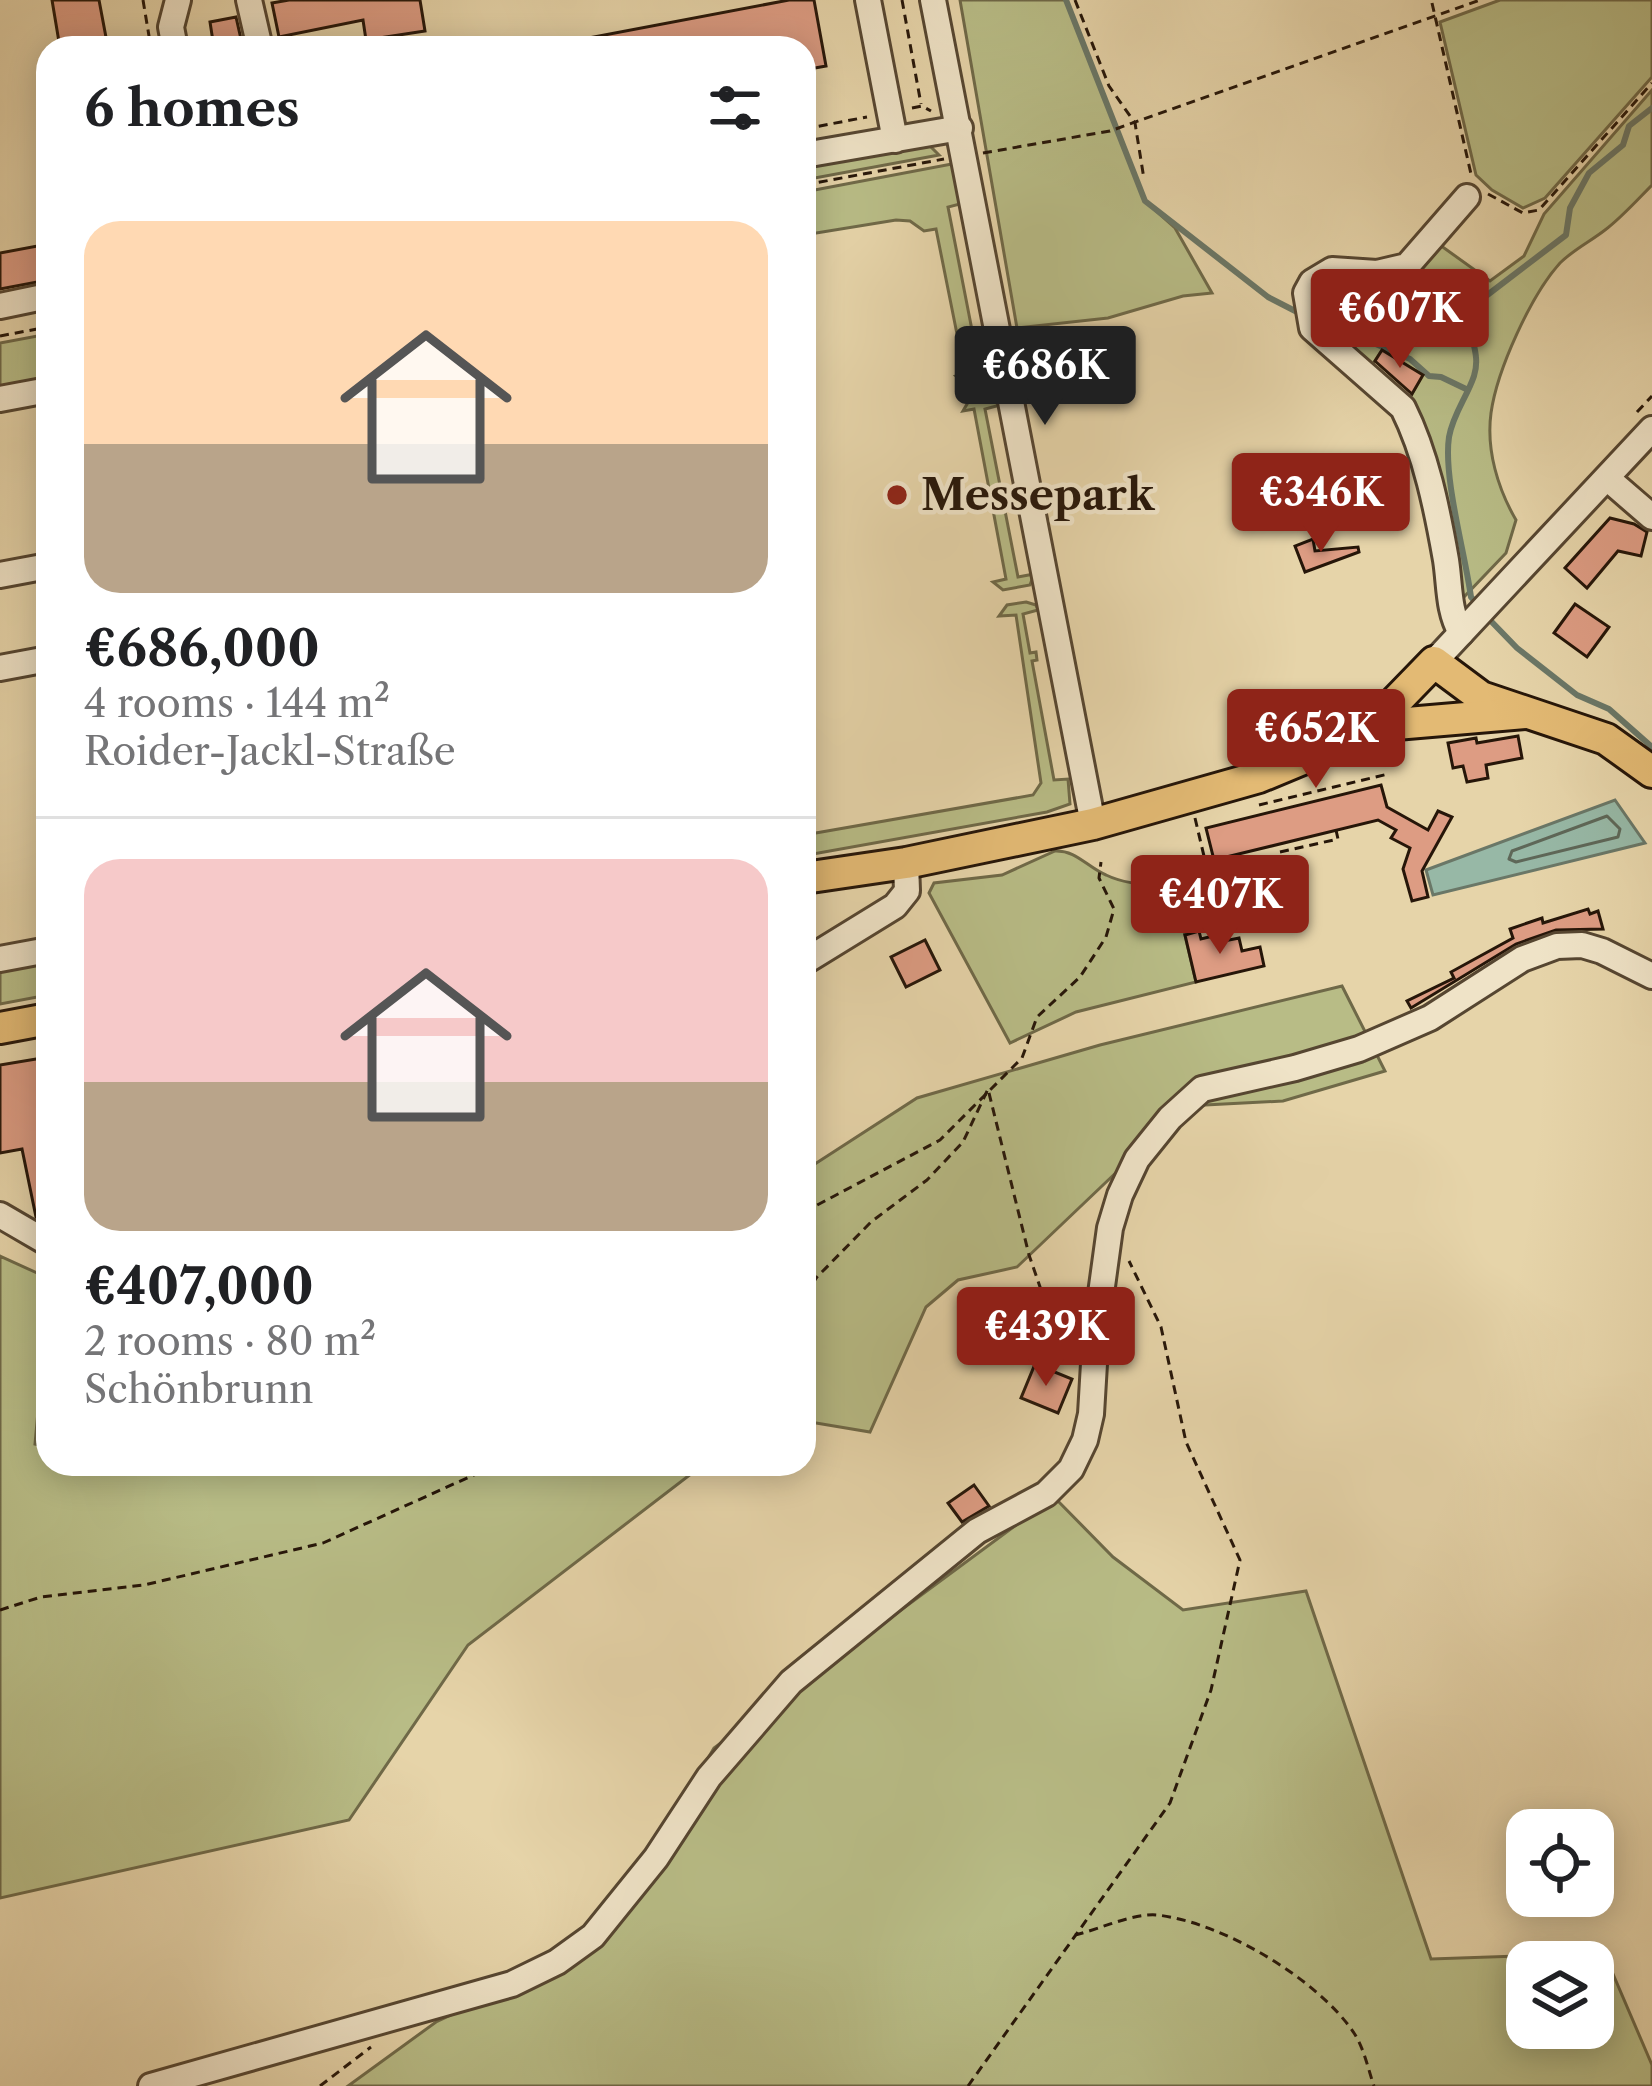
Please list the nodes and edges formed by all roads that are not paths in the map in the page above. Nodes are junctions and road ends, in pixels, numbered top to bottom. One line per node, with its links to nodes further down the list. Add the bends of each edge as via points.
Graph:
1 (178, 0): 5 (street)
2 (249, 0): 6 (street)
3 (868, 0): 8 (street)
4 (933, 0): 7 (street)
5 (173, 36)
6 (257, 36)
7 (960, 128): 8 (street); 27 (street, via 974,154)
8 (895, 140): 9 (street)
9 (816, 153)
10 (1473, 187): 20 (street, via 1406,266 1322,274 1305,305 1312,328 1403,407 1439,523 1453,617)
11 (36, 298): 12 (street)
12 (0, 306)
13 (36, 392): 14 (street)
14 (0, 399)
15 (1652, 429): 16 (street)
16 (1607, 478): 17 (street); 20 (street)
17 (1652, 517)
18 (36, 568): 19 (street)
19 (0, 575)
20 (1468, 626): 22 (street)
21 (36, 661): 23 (street)
22 (1434, 662): 24 (main road, via 1480,698); 25 (main road)
23 (0, 668)
24 (1525, 713): 25 (main road); 26 (main road, via 1606,740)
25 (1369, 729): 27 (main road, via 1259,776)
26 (1652, 772)
27 (1093, 824): 28 (main road)
28 (906, 863): 29 (main road); 31 (street, via 907,891 896,905)
29 (816, 876)
30 (36, 952): 32 (street)
31 (816, 955)
32 (0, 959)
33 (1652, 976): 38 (street, via 1602,951 1557,946 1396,1034 1202,1089 1148,1145 1120,1195 1096,1330 1091,1414 1071,1469 1046,1494 977,1531 791,1682 709,1777 593,1936 512,1984)
34 (36, 1021): 35 (main road)
35 (0, 1028)
36 (0, 1215): 37 (street)
37 (36, 1236)
38 (151, 2086)

